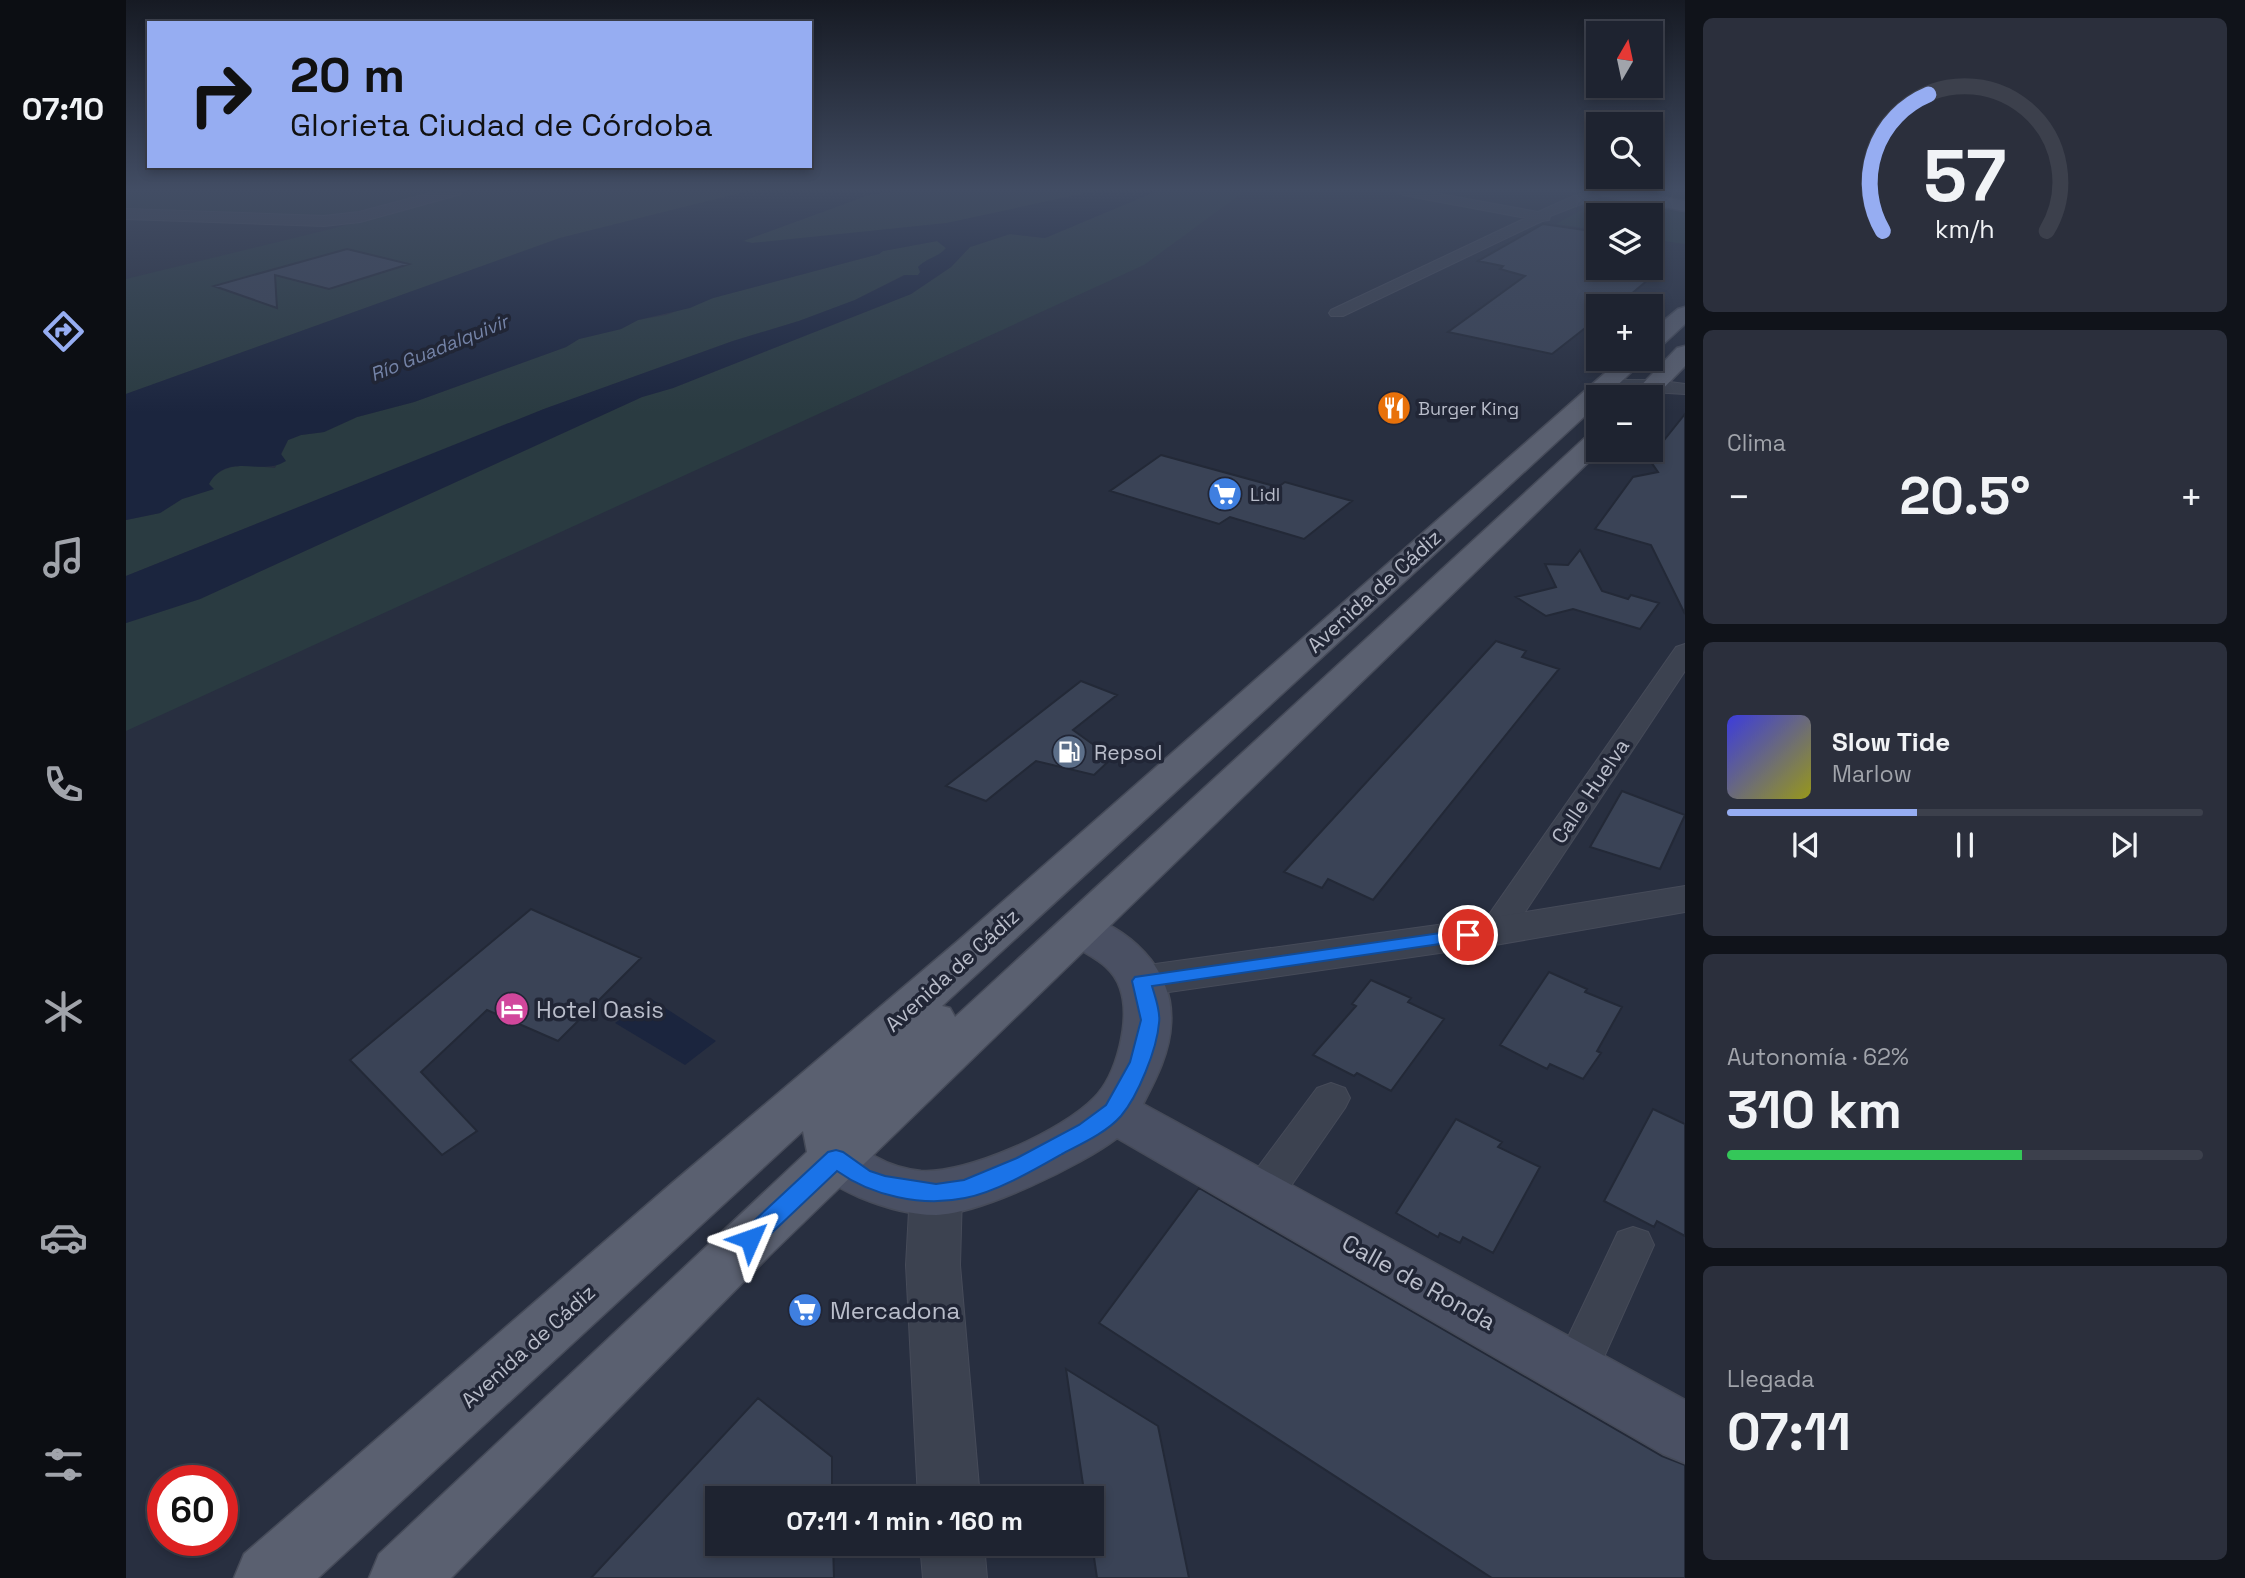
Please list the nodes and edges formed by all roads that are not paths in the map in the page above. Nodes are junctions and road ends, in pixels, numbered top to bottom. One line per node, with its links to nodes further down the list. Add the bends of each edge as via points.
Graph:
1 (1438, 265): 2 (street)
2 (1337, 313)
3 (1685, 313): 4 (main road)
4 (1663, 332)
5 (1685, 353): 8 (main road)
6 (1621, 371): 7 (main road, Avenida de Cádiz)
7 (1605, 385)
8 (1654, 385)
9 (1685, 390): 10 (street)
10 (1663, 391)
11 (1586, 402): 15 (main road, Avenida de Cádiz)
12 (1586, 450): 16 (main road, Avenida de Cádiz)
13 (1685, 652): 17 (street, Calle Huelva)
14 (1685, 900): 17 (street)
15 (1026, 904): 16 (main road); 18 (main road, Avenida de Cádiz)
16 (1078, 928): 19 (main road, via 1126,959); 22 (main road, Avenida de Cádiz)
17 (1495, 931): 19 (street)
18 (975, 951): 22 (main road, via 950,1005 833,1115 827,1140); 30 (main road, Avenida de Cádiz)
19 (1141, 981): 21 (main road, via 1150,1020 1140,1063)
20 (1331, 1098): 24 (street)
21 (1113, 1111): 23 (main road, via 1025,1164 966,1189); 24 (main road, Calle de Ronda)
22 (836, 1158): 23 (main road, via 873,1181); 31 (main road, Avenida de Cádiz)
23 (936, 1193): 28 (street, via 933,1265)
24 (1262, 1194): 26 (main road, Calle de Ronda)
25 (1633, 1245): 26 (street)
26 (1575, 1371): 27 (main road, Calle de Ronda)
27 (1685, 1433)
28 (948, 1486)
29 (954, 1556): 32 (street)
30 (268, 1578)
31 (403, 1578)
32 (955, 1578)

